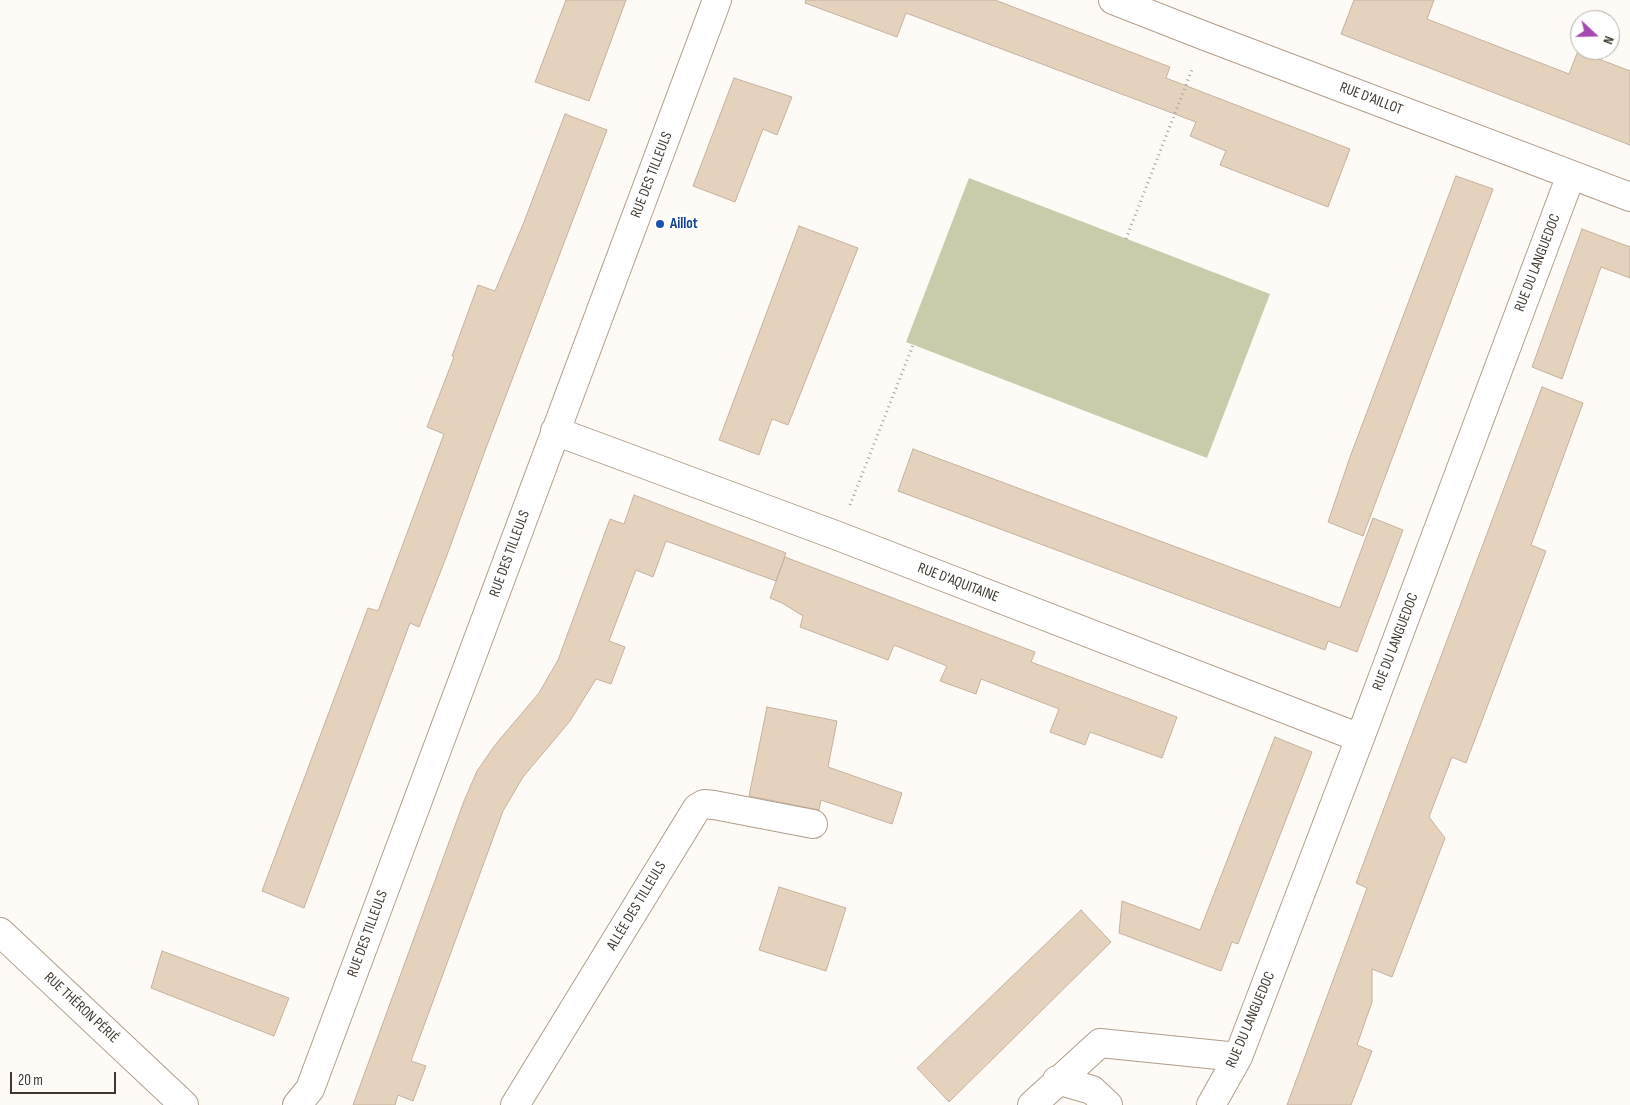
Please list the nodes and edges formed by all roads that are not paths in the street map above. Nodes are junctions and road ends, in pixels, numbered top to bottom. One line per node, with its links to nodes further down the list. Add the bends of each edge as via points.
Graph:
1 (717, 0): 5 (street, RUE DES TILLEULS)
2 (1113, 0): 3 (street, RUE D'AILLOT)
3 (1571, 175): 4 (street, RUE D'AILLOT); 6 (street, RUE DU LANGUEDOC)
4 (1630, 197)
5 (555, 431): 6 (street, RUE D'AQUITAINE, via 838,536); 12 (street, RUE DES TILLEULS, via 310,1089)
6 (1360, 738): 9 (street, RUE DU LANGUEDOC)
7 (813, 824): 13 (street, ALLÉE DES TILLEULS, via 714,805 704,804 697,808)
8 (0, 932): 11 (street, RUE THÉRON PÉRIÉ)
9 (1238, 1057): 10 (street, via 1100,1043); 16 (street, RUE DU LANGUEDOC)
10 (1057, 1080): 14 (street); 15 (street, via 1092,1090)
11 (184, 1105)
12 (297, 1105)
13 (515, 1105)
14 (1032, 1105)
15 (1108, 1105)
16 (1210, 1105)

